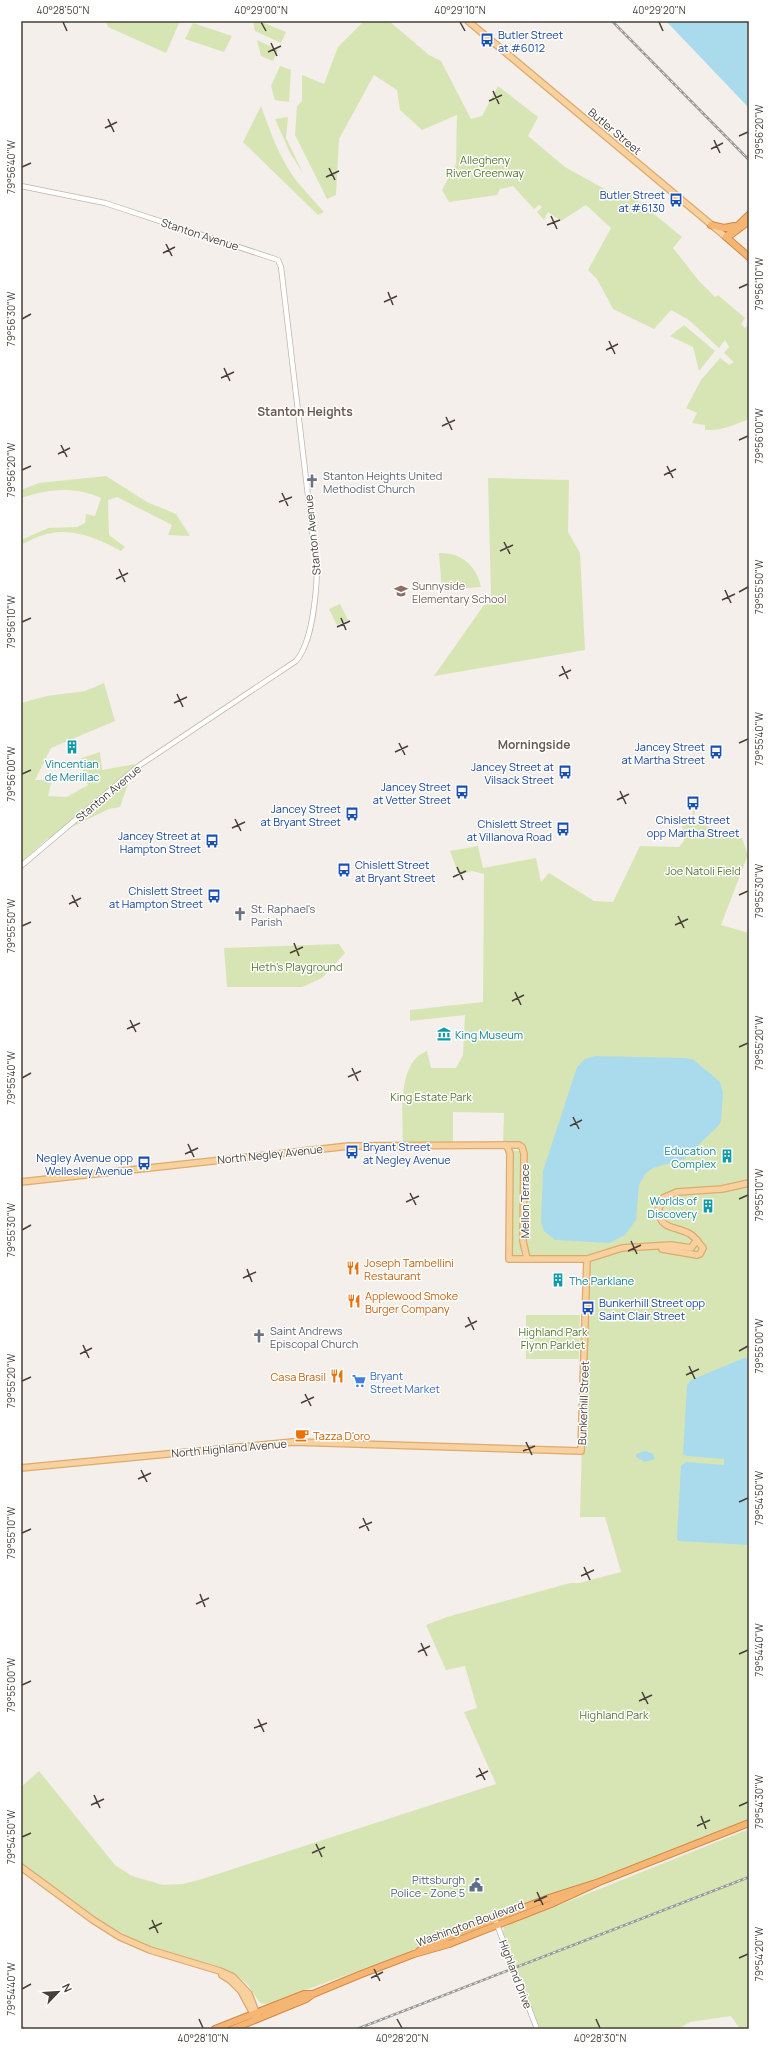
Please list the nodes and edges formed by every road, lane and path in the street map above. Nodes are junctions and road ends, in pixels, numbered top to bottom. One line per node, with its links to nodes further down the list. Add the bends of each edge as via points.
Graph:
1 (468, 21): 5 (main road, Butler Street)
2 (21, 186): 10 (street, Stanton Avenue, via 105,203 279,262 317,572 306,646 296,661 140,765)
3 (749, 215): 6 (highway)
4 (749, 221): 6 (highway)
5 (711, 225): 6 (highway); 7 (main road, Butler Street)
6 (735, 230): 7 (highway); 8 (highway)
7 (726, 237): 8 (highway, Butler Street)
8 (741, 250): 9 (highway, Butler Street)
9 (749, 256)
10 (21, 866)
11 (505, 1146): 12 (main road, North Negley Avenue); 13 (main road, North Negley Avenue, via 349,1146); 17 (main road, Mellon Terrace, via 510,1154 510,1259)
12 (519, 1146): 17 (main road, Mellon Terrace, via 522,1147 524,1154 524,1241)
13 (21, 1182)
14 (749, 1183): 15 (main road, via 722,1189 677,1192 663,1198 658,1211 662,1222 691,1234)
15 (697, 1240): 16 (main road, via 691,1248 671,1245); 16 (main road, via 703,1248 697,1255)
16 (646, 1247): 18 (main road, via 618,1248)
17 (527, 1259): 18 (main road)
18 (587, 1259): 19 (main road, Bunkerhill Street)
19 (581, 1451): 20 (main road, North Highland Avenue, via 293,1442)
20 (21, 1468)
21 (749, 1823): 24 (highway, Washington Boulevard, via 599,1882 557,1902)
22 (21, 1867): 26 (main road, via 120,1937 150,1950 233,1977 247,1991)
23 (21, 1872): 26 (main road, via 91,1923 126,1943 157,1956 228,1978 243,1994)
24 (496, 1922): 25 (highway, Washington Boulevard, via 430,1951 414,1954); 30 (street, Highland Drive)
25 (313, 1994): 26 (highway, Washington Boulevard, via 304,1994); 27 (highway, Washington Boulevard)
26 (255, 2013): 27 (main road); 28 (highway, Washington Boulevard)
27 (257, 2020): 29 (highway, Washington Boulevard)
28 (215, 2029)
29 (233, 2029)
30 (537, 2029)

